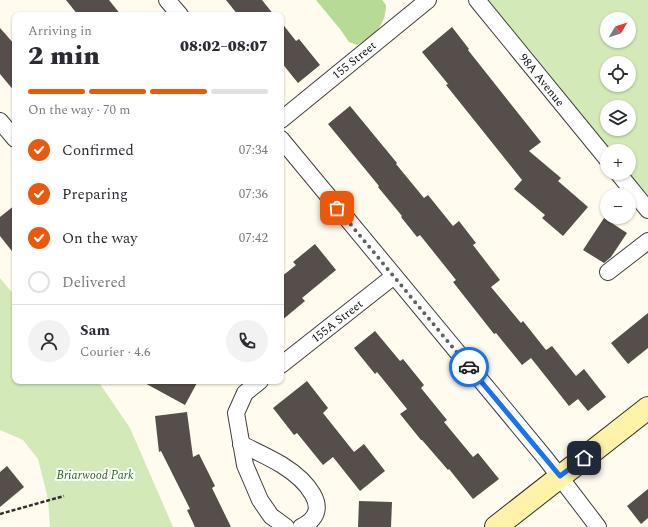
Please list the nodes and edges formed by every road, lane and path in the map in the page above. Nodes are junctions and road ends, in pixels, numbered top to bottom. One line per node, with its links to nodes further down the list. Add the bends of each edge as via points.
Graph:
1 (167, 0): 4 (street)
2 (428, 0): 5 (street, 155 Street)
3 (477, 0): 9 (street, 98A Avenue)
4 (177, 12)
5 (284, 118)
6 (0, 121): 7 (street)
7 (12, 136)
8 (284, 143): 14 (street)
9 (600, 150)
10 (624, 180): 11 (street)
11 (648, 210)
12 (648, 241): 13 (street)
13 (608, 272)
14 (394, 276): 15 (street, 155A Street); 19 (street)
15 (284, 363)
16 (256, 384): 18 (street, via 245,392 236,413)
17 (648, 408): 19 (main road)
18 (241, 444): 22 (street, via 245,464 260,500 271,516); 23 (street, via 283,466 303,482 316,498 317,514)
19 (560, 476): 24 (main road); 25 (street)
20 (64, 496): 21 (path)
21 (0, 514)
22 (286, 527)
23 (301, 527)
24 (496, 527)
25 (598, 527)

